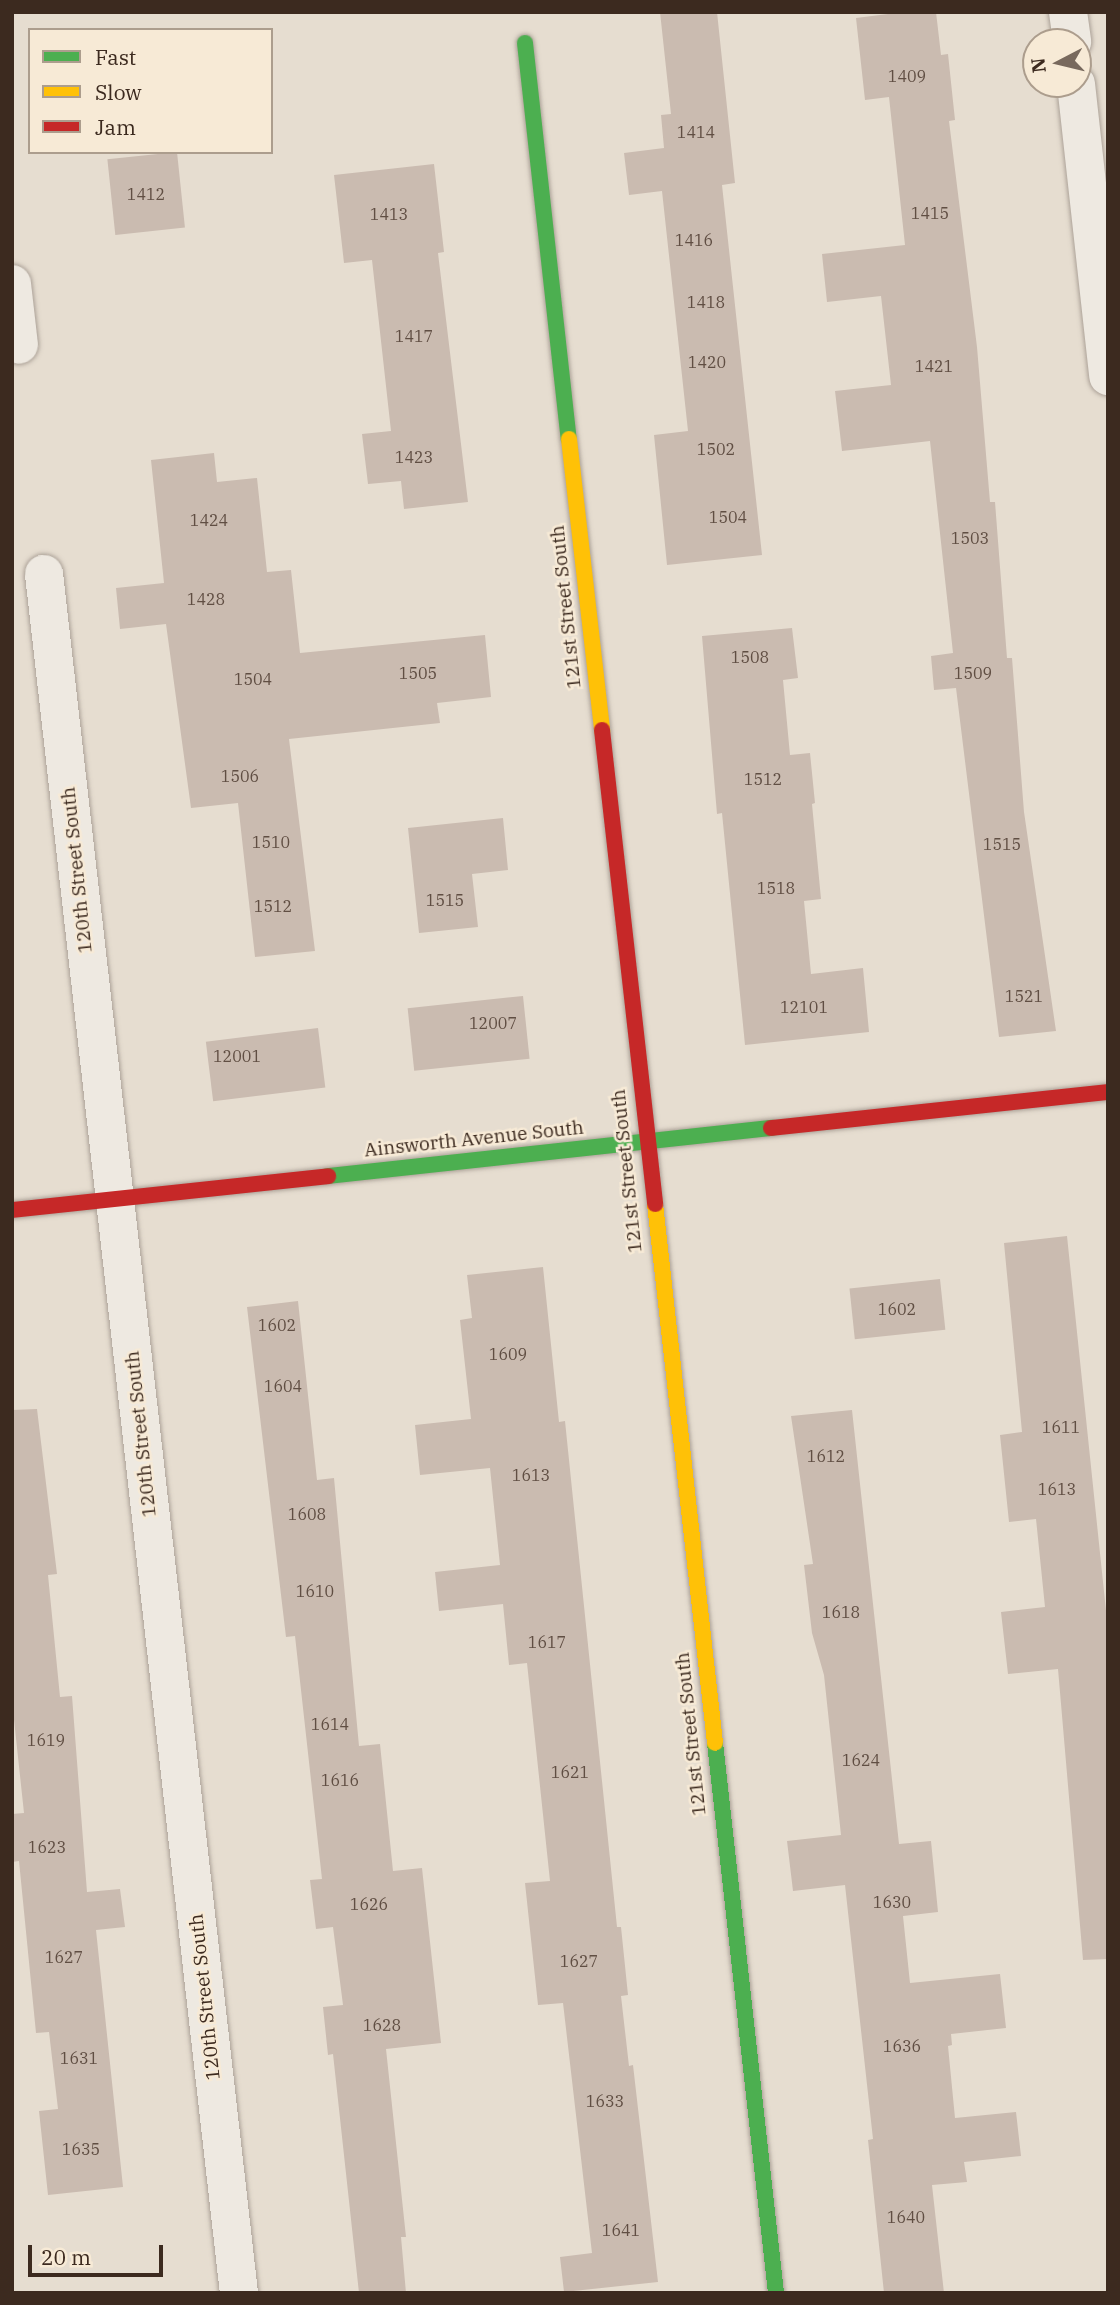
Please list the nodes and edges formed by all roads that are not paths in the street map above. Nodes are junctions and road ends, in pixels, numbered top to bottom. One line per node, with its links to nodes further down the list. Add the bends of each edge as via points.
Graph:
1 (525, 43): 8 (street, 121st Street South)
2 (1078, 98): 5 (street)
3 (12, 284): 4 (street)
4 (19, 345)
5 (1108, 376)
6 (44, 574): 9 (street, 120th Street South)
7 (1108, 1092): 8 (street, Ainsworth Avenue South)
8 (645, 1142): 9 (street, Ainsworth Avenue South); 12 (street, 121st Street South)
9 (114, 1199): 10 (street, Ainsworth Avenue South); 11 (street, 120th Street South)
10 (12, 1210)
11 (239, 2293)
12 (776, 2293)

